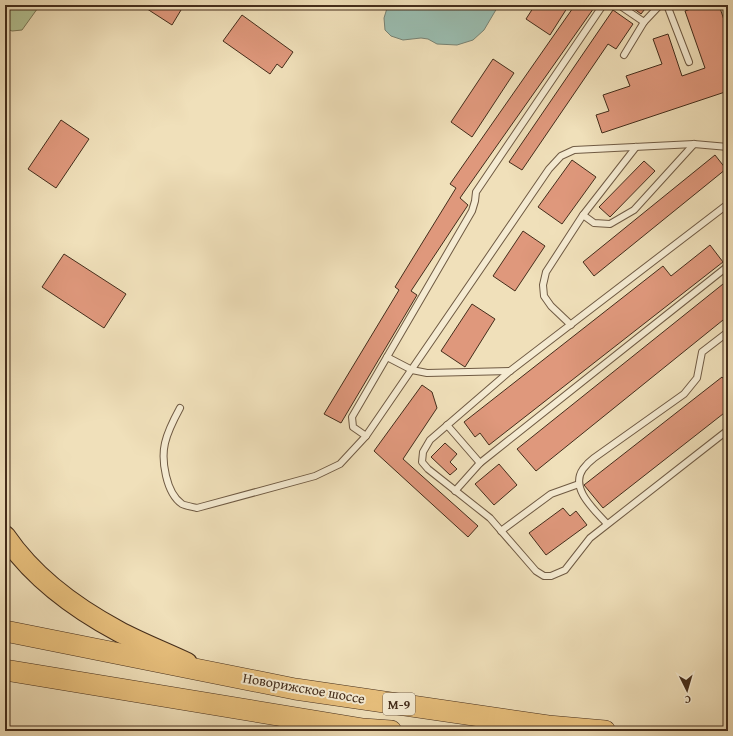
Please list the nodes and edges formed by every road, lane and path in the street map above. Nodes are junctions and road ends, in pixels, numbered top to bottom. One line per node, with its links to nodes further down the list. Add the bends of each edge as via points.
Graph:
1 (603, 5): 16 (lane, via 476,192 472,211)
2 (619, 5): 5 (lane)
3 (660, 5): 5 (lane)
4 (667, 5): 7 (lane)
5 (644, 22): 6 (lane)
6 (624, 55)
7 (689, 62)
8 (694, 144): 9 (lane); 10 (lane); 12 (lane, via 634,210 610,224 594,223)
9 (636, 147): 12 (lane); 17 (lane, via 574,150 561,156 549,169)
10 (728, 147)
11 (728, 204): 14 (lane)
12 (583, 215): 14 (lane, via 546,272 543,285 544,296 551,306)
13 (728, 266): 23 (lane)
14 (571, 325): 18 (lane)
15 (728, 332): 24 (lane, via 702,352 697,378 684,394 594,458 582,470)
16 (387, 357): 17 (lane); 22 (lane, via 352,418 353,427)
17 (412, 370): 18 (lane, via 427,373); 22 (lane)
18 (510, 371): 20 (lane)
19 (180, 408): 22 (lane, via 165,444 164,464 167,482 182,504 197,508 315,476 340,464)
20 (447, 425): 23 (lane); 25 (lane, via 430,440 423,452 422,462)
21 (728, 430): 26 (lane)
22 (366, 436)
23 (480, 463): 25 (lane)
24 (579, 484): 26 (lane, via 584,496); 27 (lane, via 551,494)
25 (455, 491): 27 (lane, via 490,518)
26 (607, 524): 27 (lane, via 590,538 565,570 551,576 544,576 536,571)
27 (501, 531)
28 (5, 536): 31 (main road, via 41,578 79,607 118,632)
29 (5, 631): 31 (highway, Новорижское шоссе / М-9)
30 (5, 670): 32 (highway, М-9, via 363,729)
31 (203, 670): 33 (highway, Новорижское шоссе / М-9, via 303,690 548,726)
32 (391, 731)
33 (605, 731)

